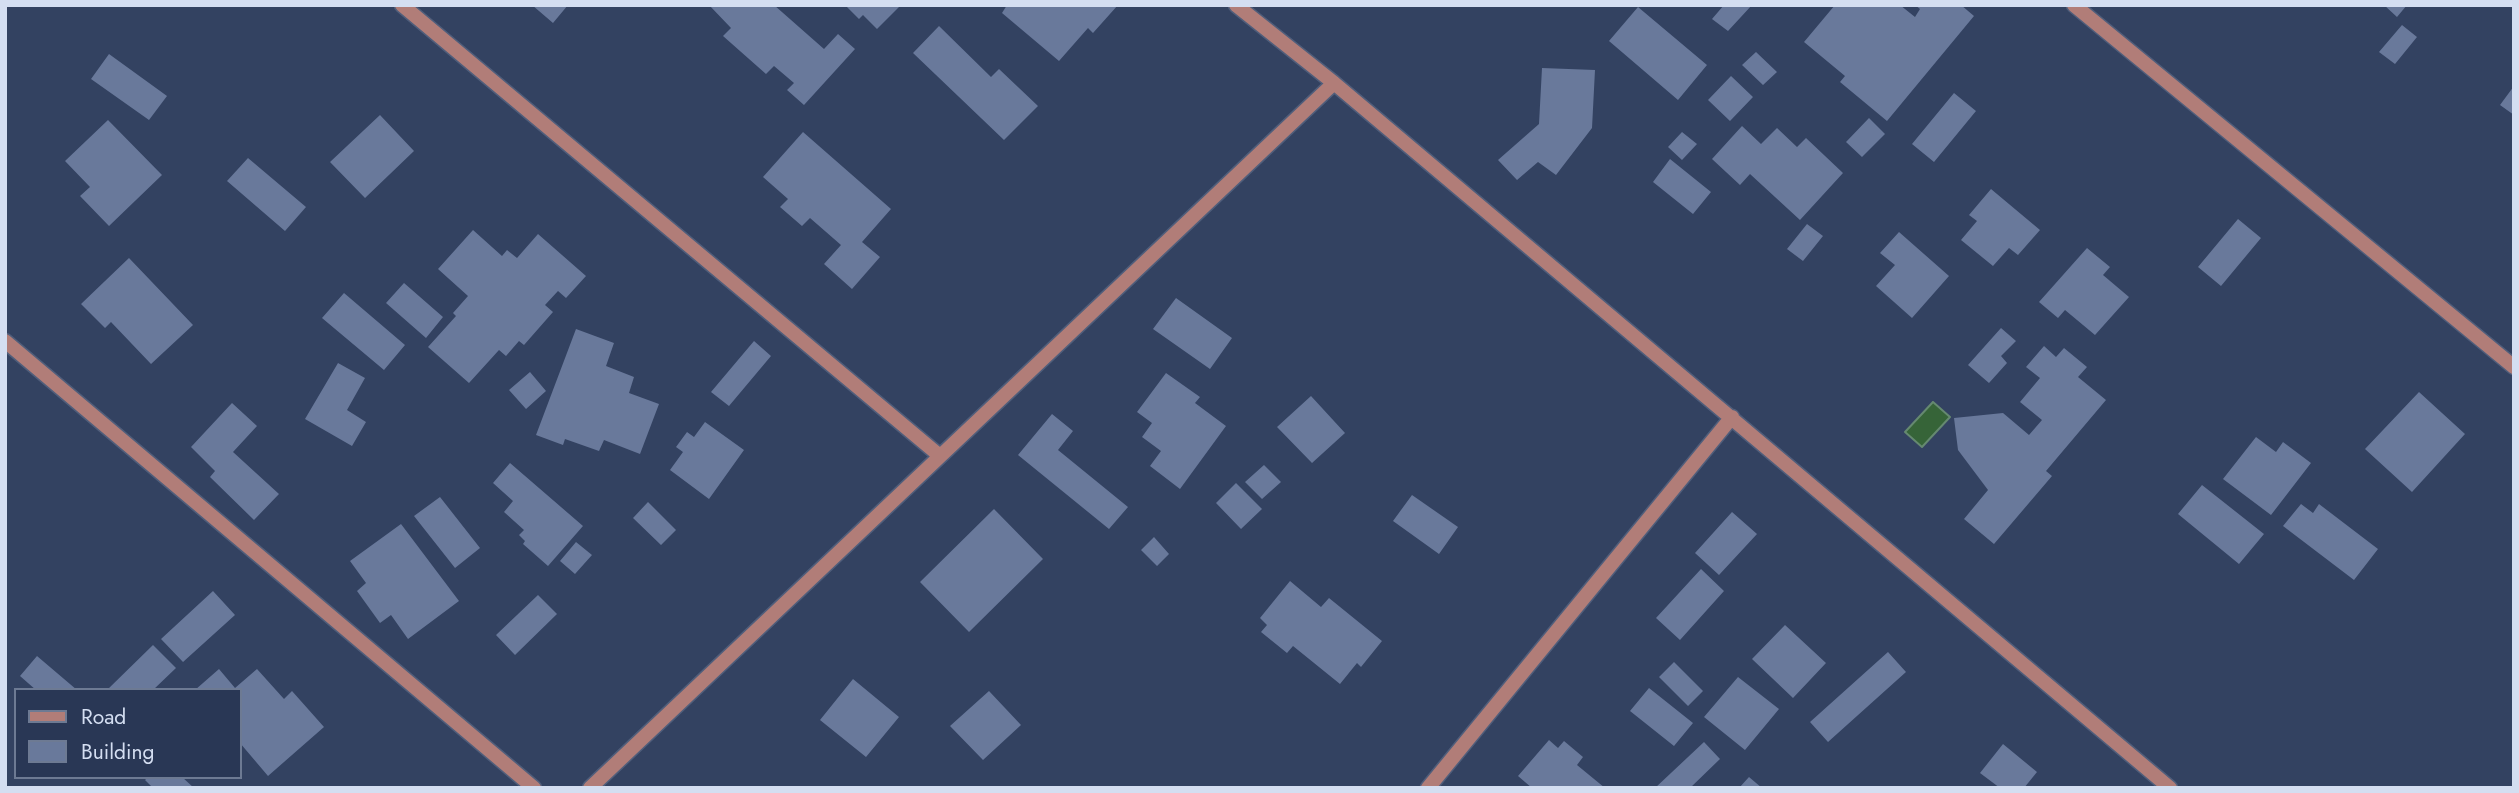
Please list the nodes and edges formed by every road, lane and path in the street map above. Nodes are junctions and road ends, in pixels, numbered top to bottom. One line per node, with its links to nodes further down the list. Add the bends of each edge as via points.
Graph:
1 (402, 5): 8 (street)
2 (1236, 5): 4 (street)
3 (2074, 5): 6 (street)
4 (1334, 83): 7 (street); 8 (street)
5 (5, 341): 9 (street)
6 (2514, 367)
7 (1732, 417): 11 (street); 12 (street)
8 (940, 456): 10 (street)
9 (534, 788)
10 (590, 788)
11 (1428, 788)
12 (2170, 788)

